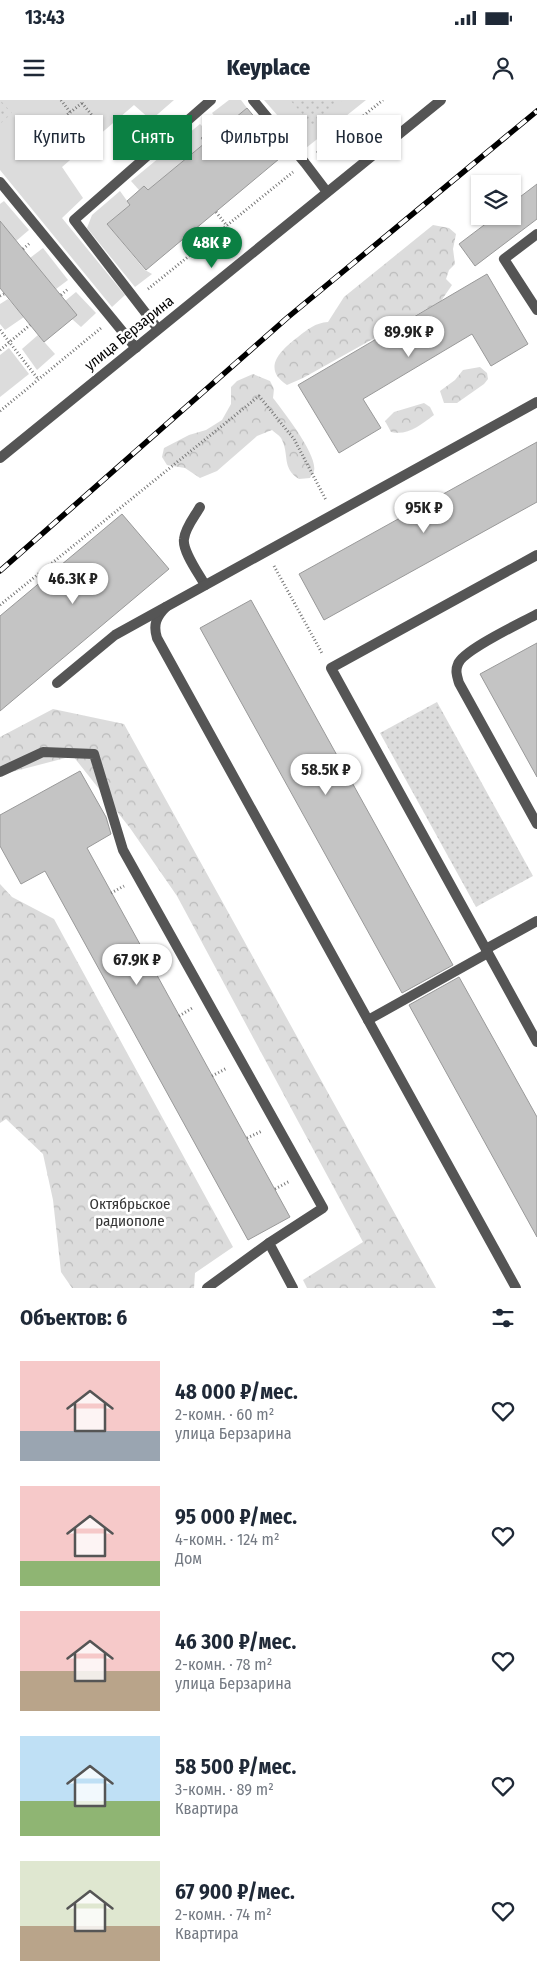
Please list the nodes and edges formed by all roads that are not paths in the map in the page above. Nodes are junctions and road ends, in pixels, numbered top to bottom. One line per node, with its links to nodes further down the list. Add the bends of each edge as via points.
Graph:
1 (211, 100): 8 (street, via 74,220)
2 (253, 100): 5 (street)
3 (441, 100): 5 (street, улица Берзарина)
4 (0, 182): 9 (street)
5 (327, 192): 8 (street, улица Берзарина)
6 (537, 234): 7 (street, via 504,259)
7 (537, 310)
8 (158, 329): 9 (street, улица Берзарина)
9 (136, 348): 11 (street, улица Берзарина)
10 (537, 402): 14 (street)
11 (0, 458)
12 (200, 507): 14 (street, via 186,530 184,546)
13 (537, 554): 21 (street, via 331,668)
14 (205, 586): 15 (street)
15 (166, 607): 17 (street, via 115,635); 22 (street, via 156,621 154,630 157,638)
16 (537, 614): 19 (street, via 467,653 458,662 456,672 459,683)
17 (57, 683)
18 (0, 772): 24 (street, via 43,752 94,754 123,850 323,1208)
19 (537, 824)
20 (537, 921): 21 (street)
21 (487, 951): 22 (street); 23 (street)
22 (368, 1020): 27 (street)
23 (537, 1042)
24 (269, 1243): 25 (street); 26 (street)
25 (207, 1288)
26 (293, 1288)
27 (516, 1288)

